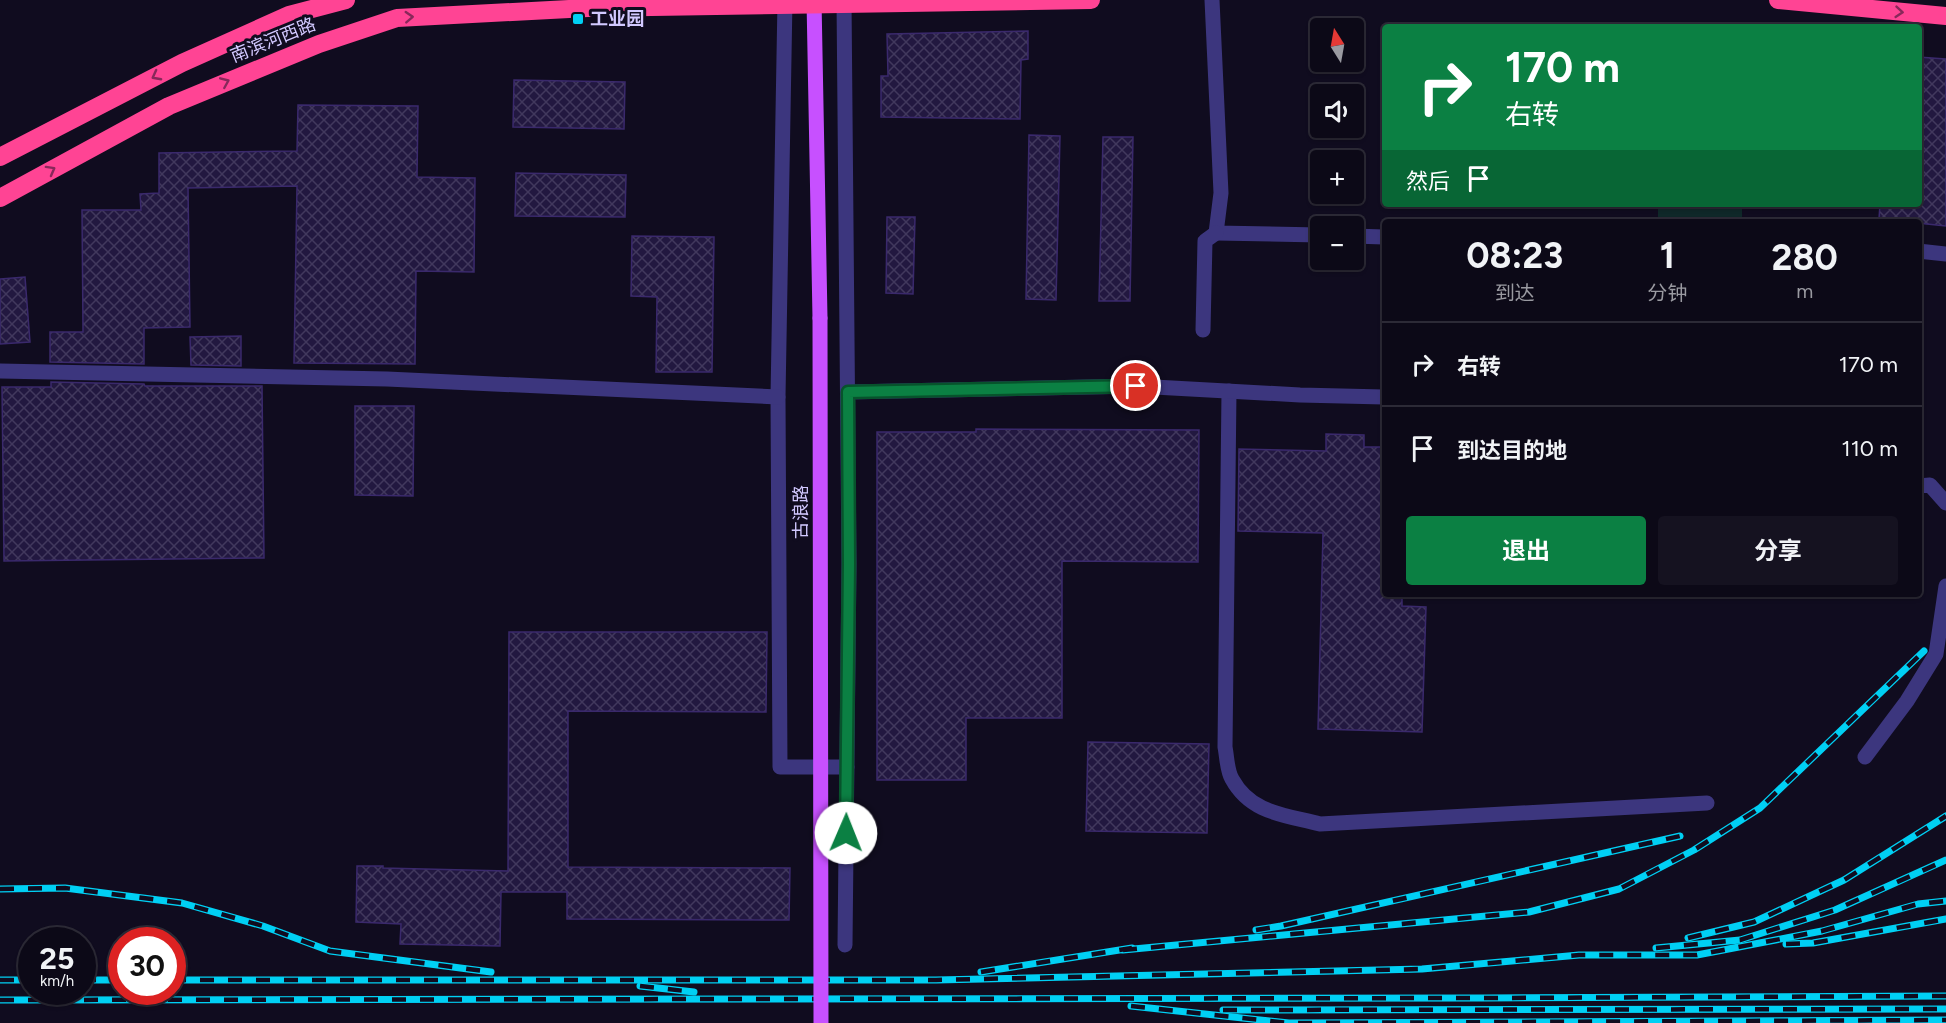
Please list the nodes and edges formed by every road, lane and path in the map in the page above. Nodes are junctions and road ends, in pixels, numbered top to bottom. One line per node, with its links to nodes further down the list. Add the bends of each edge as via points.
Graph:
1 (346, 0): 9 (highway, 南滨河西路, one-way to 9, via 289,15 182,63)
2 (1091, 0): 7 (highway, 南滨河西路)
3 (1212, 0): 11 (street, via 1221,193)
4 (1778, 0): 8 (highway, one-way to 8)
5 (785, 2): 6 (highway, 南滨河西路); 10 (highway, 南滨河西路, one-way to 5, via 169,106 319,44 397,18); 21 (street)
6 (814, 2): 7 (highway, 南滨河西路); 30 (main road, 古浪路, bridge, via 820,318)
7 (844, 2): 19 (street)
8 (1946, 16)
9 (0, 158)
10 (0, 198)
11 (1216, 233): 12 (street); 17 (street, via 1205,241)
12 (1310, 236)
13 (1364, 236): 14 (street)
14 (1382, 237)
15 (1922, 251): 16 (street)
16 (1946, 254)
17 (1203, 330)
18 (0, 371): 21 (street, via 387,379)
19 (848, 392): 20 (street, via 1136,386); 27 (street)
20 (1229, 392): 22 (street); 28 (street, via 1225,747 1231,778 1249,802 1264,810 1320,824)
21 (778, 397): 27 (street, via 780,767)
22 (1382, 398)
23 (1922, 486): 24 (street, via 1929,485)
24 (1946, 503)
25 (1946, 586): 26 (street, via 1936,654)
26 (1865, 758)
27 (847, 767): 29 (street)
28 (1707, 803)
29 (845, 945)
30 (821, 1023)

